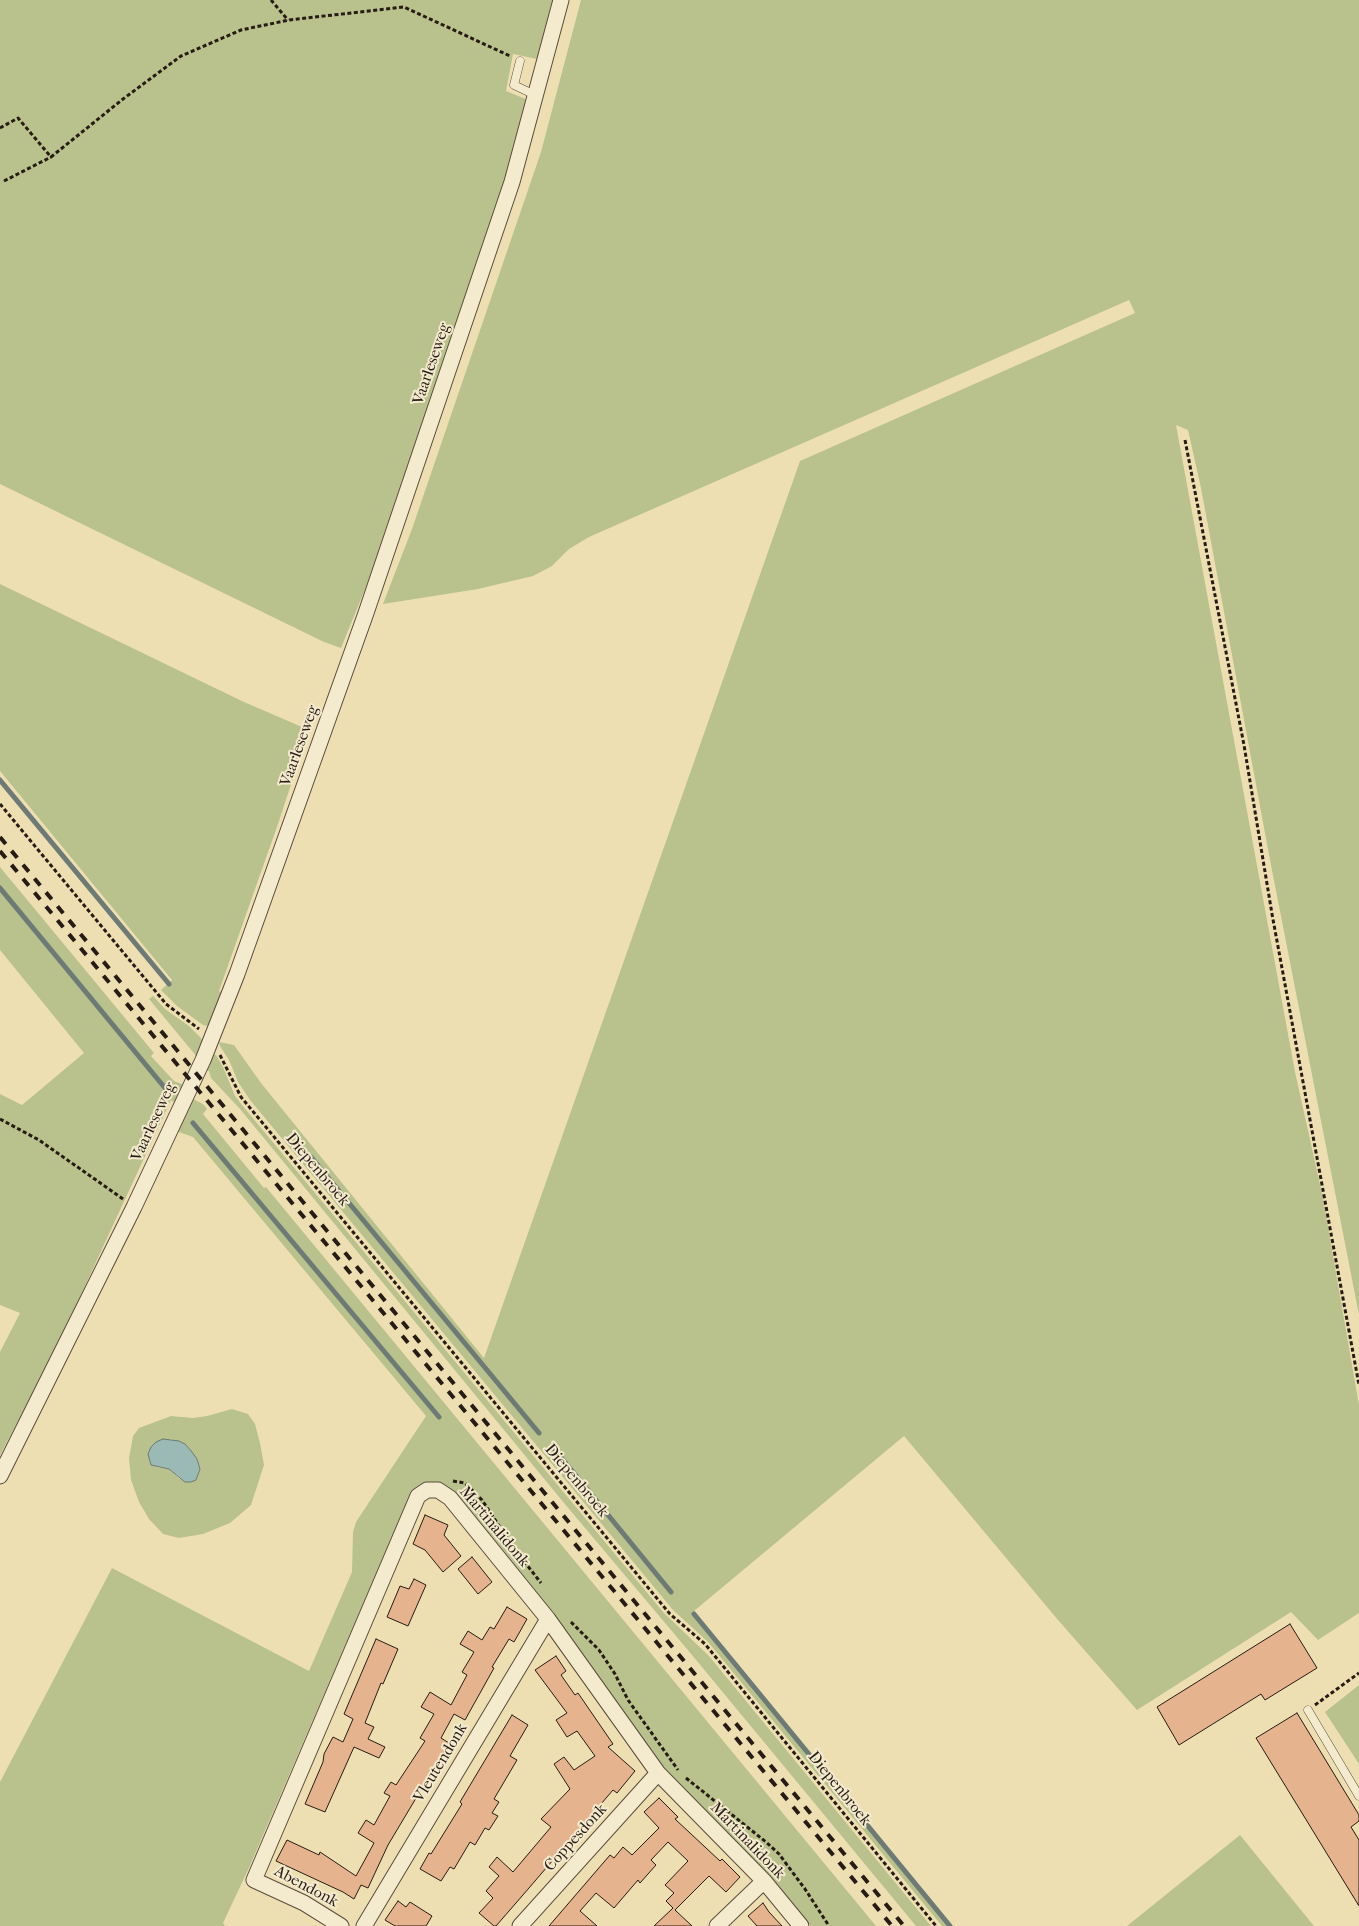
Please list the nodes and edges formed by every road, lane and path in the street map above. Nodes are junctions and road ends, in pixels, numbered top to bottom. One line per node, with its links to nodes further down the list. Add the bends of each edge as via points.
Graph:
1 (271, 0): 3 (path)
2 (561, 0): 5 (street, Vaarleseweg)
3 (288, 20): 4 (path, via 404,7); 7 (path, via 241,30 181,56)
4 (520, 61): 5 (lane, via 514,85)
5 (535, 95): 11 (street, Vaarleseweg, via 512,182 369,604)
6 (0, 128): 7 (path, via 18,118)
7 (51, 157): 8 (path)
8 (4, 181)
9 (1185, 440): 14 (path, via 1244,745)
10 (0, 804): 11 (path, Diepenbroek, via 166,1004 191,1021)
11 (211, 1042): 13 (street, Vaarleseweg); 32 (path, Diepenbroek, via 241,1097 670,1614 705,1644)
12 (0, 1119): 13 (path, via 39,1140)
13 (134, 1207): 15 (street, Vaarleseweg)
14 (1359, 1385)
15 (0, 1476)
16 (438, 1490): 17 (path, via 454,1481 471,1488 489,1508 513,1547); 19 (street, Martinalidonk, via 450,1498); 24 (street, Martinalidonk, via 426,1490 418,1496)
17 (546, 1590)
18 (564, 1615): 31 (path, via 599,1650 628,1700 676,1766 779,1854)
19 (548, 1619): 22 (street, Martinalidonk); 27 (street, Vleutendonk)
20 (1359, 1672): 21 (path)
21 (1308, 1710): 23 (lane)
22 (658, 1773): 25 (street, Martinalidonk); 28 (street, Coppesdonk)
23 (1359, 1796)
24 (254, 1880): 26 (street, Abendonk, via 304,1903)
25 (764, 1881): 29 (street); 30 (street, Martinalidonk)
26 (341, 1926)
27 (364, 1926)
28 (520, 1926)
29 (717, 1926)
30 (801, 1926)
31 (829, 1926)
32 (936, 1926)

